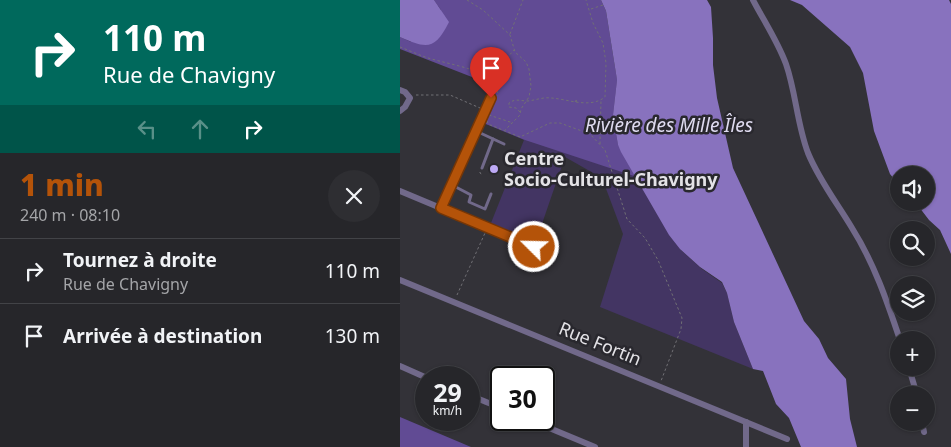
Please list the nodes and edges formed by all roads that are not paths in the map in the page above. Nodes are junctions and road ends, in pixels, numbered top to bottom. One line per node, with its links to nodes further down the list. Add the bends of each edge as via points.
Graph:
1 (753, 0): 15 (street, via 787,66 808,153 870,261)
2 (400, 90): 4 (street, via 410,98)
3 (493, 99): 5 (street)
4 (400, 110)
5 (476, 131): 6 (lane); 9 (street)
6 (494, 139): 7 (lane); 8 (lane)
7 (504, 144)
8 (482, 168)
9 (451, 185): 11 (lane, via 471,195 469,202 485,209); 12 (street)
10 (400, 191): 12 (street)
11 (491, 194)
12 (441, 208): 13 (street)
13 (534, 247)
14 (400, 280): 18 (street, Rue Fortin)
15 (897, 331)
16 (400, 366): 17 (street)
17 (415, 373)
18 (746, 422): 20 (street, Rue Fortin); 22 (street)
19 (555, 430): 21 (street)
20 (788, 439)
21 (595, 447)
22 (746, 447)

